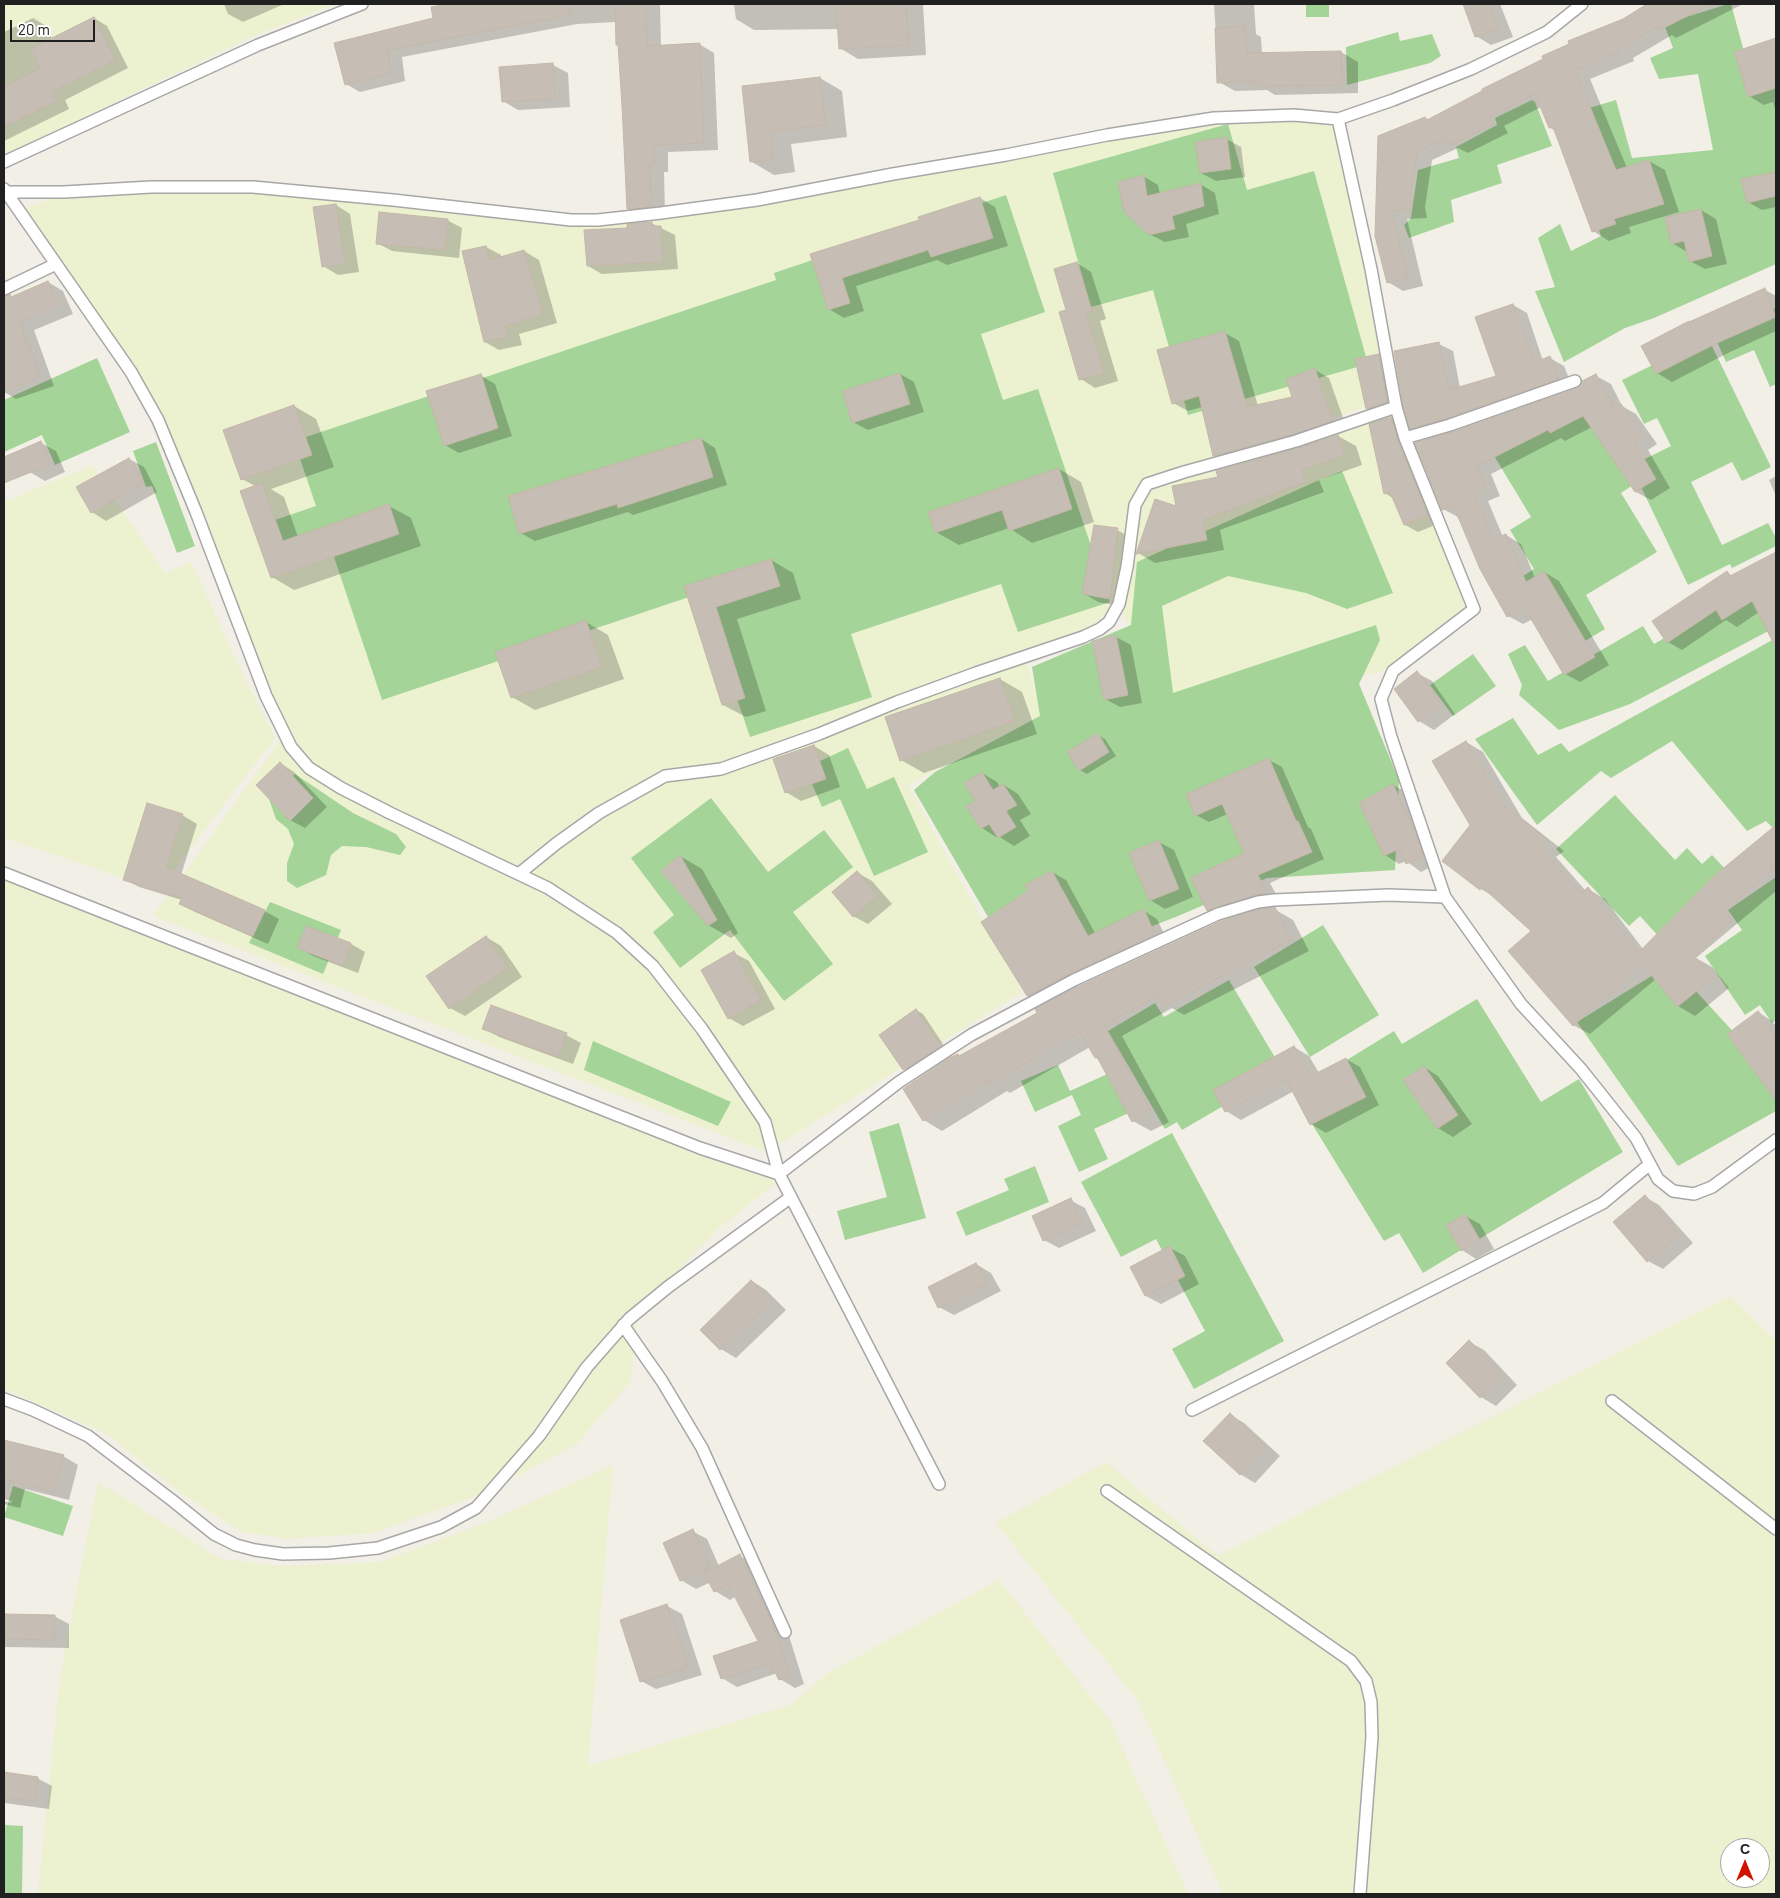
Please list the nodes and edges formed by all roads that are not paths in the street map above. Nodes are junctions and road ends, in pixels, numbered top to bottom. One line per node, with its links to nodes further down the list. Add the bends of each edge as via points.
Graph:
1 (362, 4): 4 (lane, via 258,45)
2 (1582, 4): 3 (lane, via 1547,32 1471,69)
3 (1338, 119): 5 (lane, via 1294,115 1214,118 757,200 584,220 253,187 151,186 64,192); 9 (lane, via 1371,269)
4 (4, 162)
5 (5, 191): 6 (lane)
6 (56, 264): 7 (lane); 12 (lane, via 131,372 158,420 266,696 291,747 309,768 341,788)
7 (4, 289)
8 (1575, 381): 10 (lane)
9 (1396, 407): 10 (lane); 12 (lane, via 1296,441 1147,484 1135,505 1119,604 1109,622 1100,629 722,769 665,776 599,813)
10 (1405, 438): 13 (lane, via 1474,609 1393,671 1381,699)
11 (4, 873): 16 (lane, via 700,1148)
12 (520, 873): 16 (lane, via 617,933 653,966 702,1029 765,1122)
13 (1445, 897): 15 (lane, via 1521,1004 1636,1138); 16 (lane, via 1388,895 1274,900 1218,914 1074,980 971,1035 899,1082)
14 (1776, 1140): 15 (lane, via 1712,1187 1694,1194 1673,1191 1658,1179)
15 (1650, 1164): 21 (lane, via 1604,1203)
16 (778, 1174): 17 (lane)
17 (791, 1197): 18 (lane, via 668,1287); 22 (lane)
18 (623, 1325): 19 (lane, via 587,1367 539,1436 476,1508 440,1527 378,1548 283,1554 236,1545 214,1534 88,1436); 25 (lane, via 662,1381 702,1448)
19 (4, 1399)
20 (1612, 1401): 24 (lane)
21 (1192, 1410)
22 (939, 1484)
23 (1106, 1491): 26 (lane, via 1351,1661 1366,1681 1371,1702 1372,1737)
24 (1776, 1529)
25 (785, 1632)
26 (1360, 1894)

